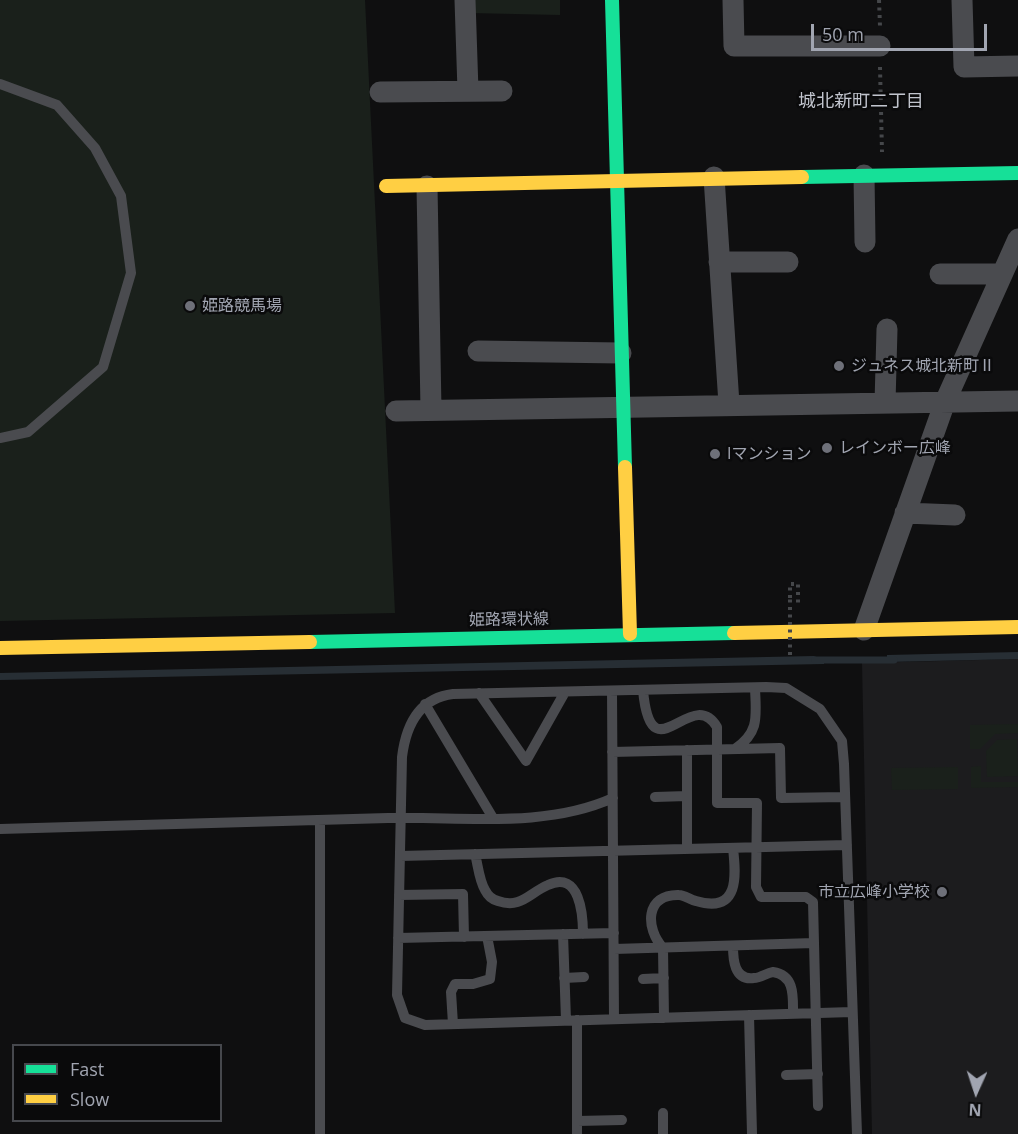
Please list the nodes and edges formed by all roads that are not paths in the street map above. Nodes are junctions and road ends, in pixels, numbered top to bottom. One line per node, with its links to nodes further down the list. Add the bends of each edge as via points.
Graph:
1 (465, 0): 10 (street)
2 (612, 0): 14 (street)
3 (734, 0): 5 (street, via 734,46)
4 (962, 0): 6 (street, via 964,67)
5 (880, 46)
6 (1018, 66)
7 (0, 84): 33 (lane, via 57,105 95,148 121,196 131,273 103,367 28,432)
8 (502, 91): 10 (street)
9 (380, 92): 10 (street)
10 (468, 92)
11 (1018, 173): 12 (street)
12 (873, 175): 13 (street); 17 (street)
13 (714, 177): 14 (street); 19 (street)
14 (617, 180): 16 (street); 25 (street)
15 (386, 186): 16 (street)
16 (427, 186): 31 (street)
17 (865, 242)
18 (1016, 246): 22 (street)
19 (719, 262): 20 (street); 29 (street)
20 (788, 262)
21 (940, 274): 22 (street)
22 (1002, 274): 27 (street)
23 (886, 329): 28 (street)
24 (478, 351): 25 (street)
25 (621, 353): 30 (street)
26 (1018, 401): 27 (street)
27 (945, 402): 28 (street); 34 (street)
28 (885, 403): 29 (street)
29 (729, 404): 30 (street)
30 (623, 408): 31 (street); 38 (street)
31 (431, 410): 32 (street)
32 (396, 411)
33 (0, 438)
34 (905, 513): 35 (street); 37 (street)
35 (955, 515)
36 (1018, 627): 37 (street, 姫路環状線)
37 (864, 630): 38 (street, 姫路環状線)
38 (630, 634): 39 (street, 姫路環状線)
39 (0, 648)
40 (755, 688): 41 (lane); 46 (lane, via 754,729 750,739); 52 (lane, via 786,688 820,709 842,741)
41 (644, 690): 42 (lane); 48 (lane, via 645,711 658,728 678,726 691,715 703,713 712,718 717,727)
42 (612, 691): 43 (lane); 49 (lane)
43 (565, 692): 44 (lane); 44 (lane, via 526,761)
44 (478, 693): 45 (lane, via 446,695)
45 (425, 704): 54 (lane, via 404,736); 55 (lane)
46 (735, 749): 48 (lane); 52 (lane, via 780,748 780,798)
47 (687, 750): 48 (lane); 49 (lane); 50 (lane)
48 (717, 750): 59 (lane, via 717,803 757,803)
49 (612, 752): 53 (lane)
50 (687, 796): 51 (lane); 61 (lane)
51 (655, 797)
52 (845, 797): 58 (lane)
53 (613, 798): 55 (lane, via 588,809 536,817); 62 (lane)
54 (401, 818): 55 (lane); 56 (lane); 64 (lane)
55 (493, 818)
56 (320, 820): 57 (lane); 94 (lane)
57 (0, 829)
58 (847, 845): 59 (lane); 80 (lane)
59 (756, 847): 60 (lane); 72 (lane, via 757,892 761,897 810,899)
60 (733, 848): 61 (lane); 74 (lane, via 736,882 722,900 696,902 681,895 660,900 652,908 652,936)
61 (687, 849): 62 (lane)
62 (613, 850): 63 (lane); 66 (lane)
63 (475, 854): 64 (lane); 68 (lane, via 484,890 492,899 507,904 517,904 551,883 563,883 580,898)
64 (400, 856): 65 (lane)
65 (399, 895): 70 (lane, via 463,894); 71 (lane)
66 (614, 933): 68 (lane); 75 (lane)
67 (563, 934): 68 (lane); 69 (lane); 77 (lane)
68 (583, 934)
69 (487, 936): 70 (lane); 87 (lane, via 492,962 489,979 455,984 451,992)
70 (464, 937): 71 (lane)
71 (398, 938): 87 (lane, via 398,1002 405,1018 425,1025)
72 (814, 943): 73 (lane); 81 (lane)
73 (733, 946): 74 (lane); 82 (lane, via 734,966 743,976 757,978 773,972 785,977 792,986)
74 (663, 948): 75 (lane); 78 (lane)
75 (614, 949): 85 (lane)
76 (584, 977): 77 (lane)
77 (564, 978): 86 (lane)
78 (664, 978): 79 (lane); 84 (lane)
79 (643, 979)
80 (852, 1012): 81 (lane); 98 (lane)
81 (816, 1013): 82 (lane); 88 (lane)
82 (793, 1014): 83 (lane)
83 (749, 1015): 84 (lane); 97 (lane)
84 (664, 1018): 85 (lane)
85 (614, 1019): 86 (lane)
86 (571, 1020): 87 (lane); 92 (lane)
87 (453, 1024)
88 (818, 1074): 89 (lane); 90 (lane)
89 (786, 1075)
90 (818, 1106)
91 (663, 1113): 96 (lane)
92 (577, 1120): 93 (lane); 95 (lane)
93 (622, 1120)
94 (320, 1134)
95 (577, 1134)
96 (663, 1134)
97 (752, 1134)
98 (856, 1134)

